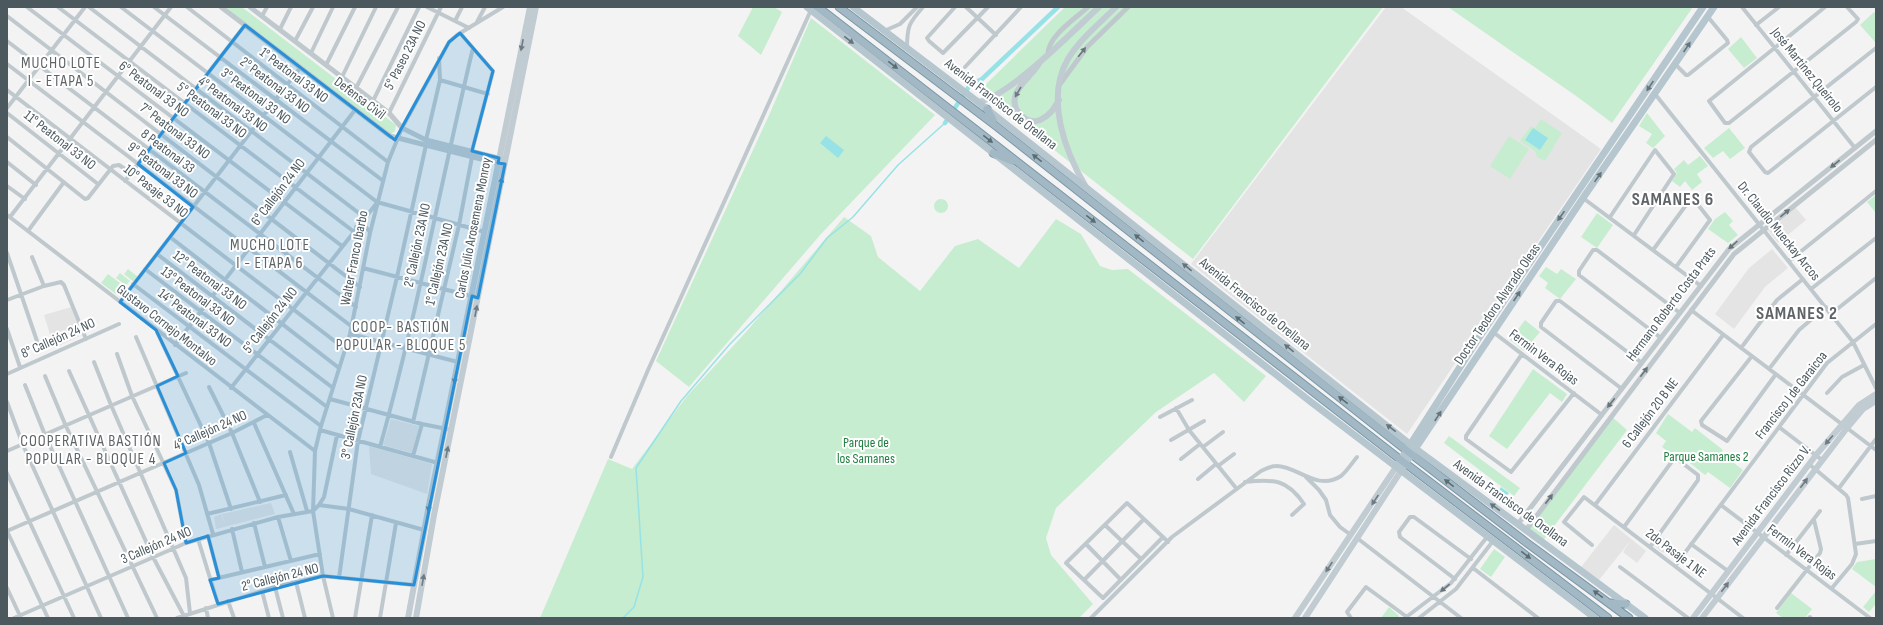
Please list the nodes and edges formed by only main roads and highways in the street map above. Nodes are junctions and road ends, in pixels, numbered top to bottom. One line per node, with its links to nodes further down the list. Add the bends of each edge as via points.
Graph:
1 (530, 7): 17 (main road, Carlos Julio Arosemena Monroy, one-way to 17)
2 (536, 7): 17 (main road, Carlos Julio Arosemena Monroy)
3 (839, 7): 15 (highway, Avenida Francisco de Orellana)
4 (853, 7): 11 (main road, Avenida Francisco de Orellana)
5 (1099, 7): 10 (main road)
6 (1116, 7): 12 (main road, via 1074,50 1060,84)
7 (1703, 7): 23 (main road, Doctor Teodoro Alvarado Oleas, one-way to 23, via 1484,329)
8 (1714, 7): 23 (main road, Doctor Teodoro Alvarado Oleas, one-way to 8)
9 (812, 8): 14 (main road, one-way to 14, via 939,111); 14 (highway, one-way to 14, via 944,104)
10 (1040, 60): 11 (main road, via 994,97); 12 (main road, one-way to 12, via 1034,72 1016,93 1014,102 1017,110 1024,118 1037,121 1047,116)
11 (976, 100): 13 (main road, Avenida Francisco de Orellana)
12 (1059, 100): 19 (main road, via 1063,139 1068,154)
13 (987, 109): 15 (highway); 19 (main road, Avenida Francisco de Orellana)
14 (955, 118): 16 (main road); 18 (highway, one-way to 18)
15 (996, 126): 23 (highway, Avenida Francisco de Orellana, one-way to 15)
16 (993, 153): 18 (highway); 25 (main road)
17 (502, 161): 30 (main road, Carlos Julio Arosemena Monroy, one-way to 30, via 458,362); 31 (main road, Carlos Julio Arosemena Monroy, one-way to 17)
18 (1021, 165): 24 (highway, one-way to 24)
19 (1087, 188): 23 (main road, Avenida Francisco de Orellana, one-way to 19)
20 (1876, 394): 22 (main road, Avenida Francisco Rizzo V., via 1858,405)
21 (1876, 401): 22 (main road, Avenida Francisco Rizzo V.)
22 (1845, 426): 37 (main road, Avenida Francisco Rizzo V., one-way to 37, via 1816,455); 38 (main road, Avenida Francisco Rizzo V., one-way to 22)
23 (1411, 449): 24 (main road, Doctor Teodoro Alvarado Oleas); 27 (highway, Avenida Francisco de Orellana, one-way to 23, via 1527,543); 28 (main road, Avenida Francisco de Orellana, one-way to 23)
24 (1403, 462): 25 (main road, Doctor Teodoro Alvarado Oleas); 34 (highway, one-way to 34)
25 (1398, 469): 26 (main road, Doctor Teodoro Alvarado Oleas); 29 (main road)
26 (1354, 537): 32 (main road, Doctor Teodoro Alvarado Oleas, one-way to 32); 33 (main road, Doctor Teodoro Alvarado Oleas)
27 (1610, 603): 28 (highway); 35 (highway, Avenida Francisco de Orellana)
28 (1626, 604): 36 (main road, Avenida Francisco de Orellana)
29 (1590, 617)
30 (408, 618)
31 (416, 618)
32 (1295, 618)
33 (1305, 618)
34 (1608, 618)
35 (1629, 618)
36 (1645, 618)
37 (1693, 618)
38 (1702, 618)

